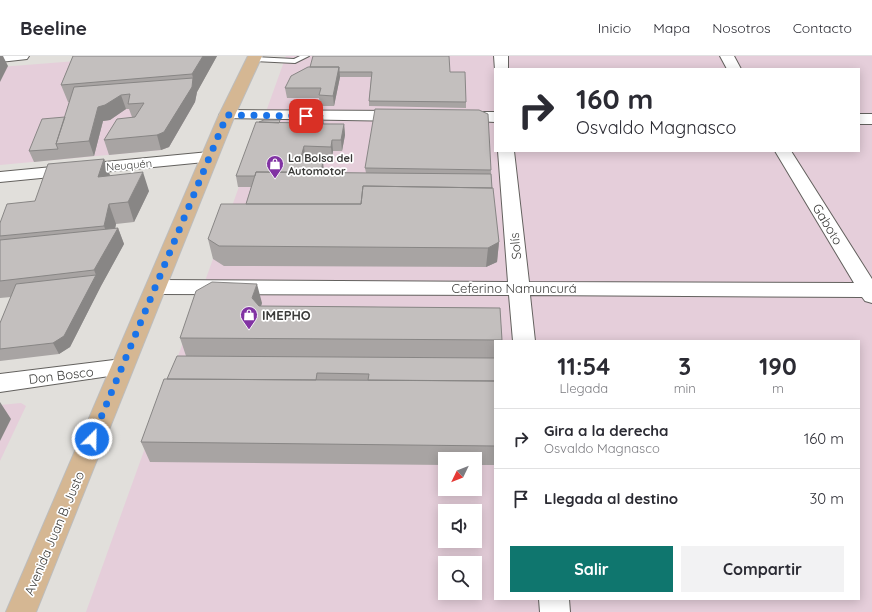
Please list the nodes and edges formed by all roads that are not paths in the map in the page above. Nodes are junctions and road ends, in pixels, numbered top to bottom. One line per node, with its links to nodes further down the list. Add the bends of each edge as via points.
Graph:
1 (22, 56): 5 (street)
2 (306, 56): 6 (lane, via 295,61)
3 (500, 56): 7 (street)
4 (727, 56): 8 (street)
5 (0, 58)
6 (254, 58): 9 (main road, Avenida Juan B. Justo)
7 (501, 68)
8 (733, 68)
9 (227, 115): 10 (street); 17 (main road, Avenida Juan B. Justo)
10 (416, 116)
11 (440, 116): 12 (street)
12 (494, 117)
13 (860, 119): 14 (street)
14 (872, 119)
15 (506, 152): 20 (street, Solís)
16 (784, 152): 21 (street, Gaboto)
17 (209, 157): 18 (street, Neuquén); 19 (main road, Avenida Juan B. Justo)
18 (0, 177)
19 (156, 287): 20 (street, Ceferino Namuncurá); 23 (main road, Avenida Juan B. Justo)
20 (518, 288): 21 (street, Ceferino Namuncurá); 22 (street, Solís)
21 (871, 292)
22 (524, 340)
23 (122, 367): 24 (street, Don Bosco); 26 (main road, Avenida Juan B. Justo)
24 (0, 383)
25 (554, 600): 27 (street)
26 (21, 612)
27 (555, 612)

